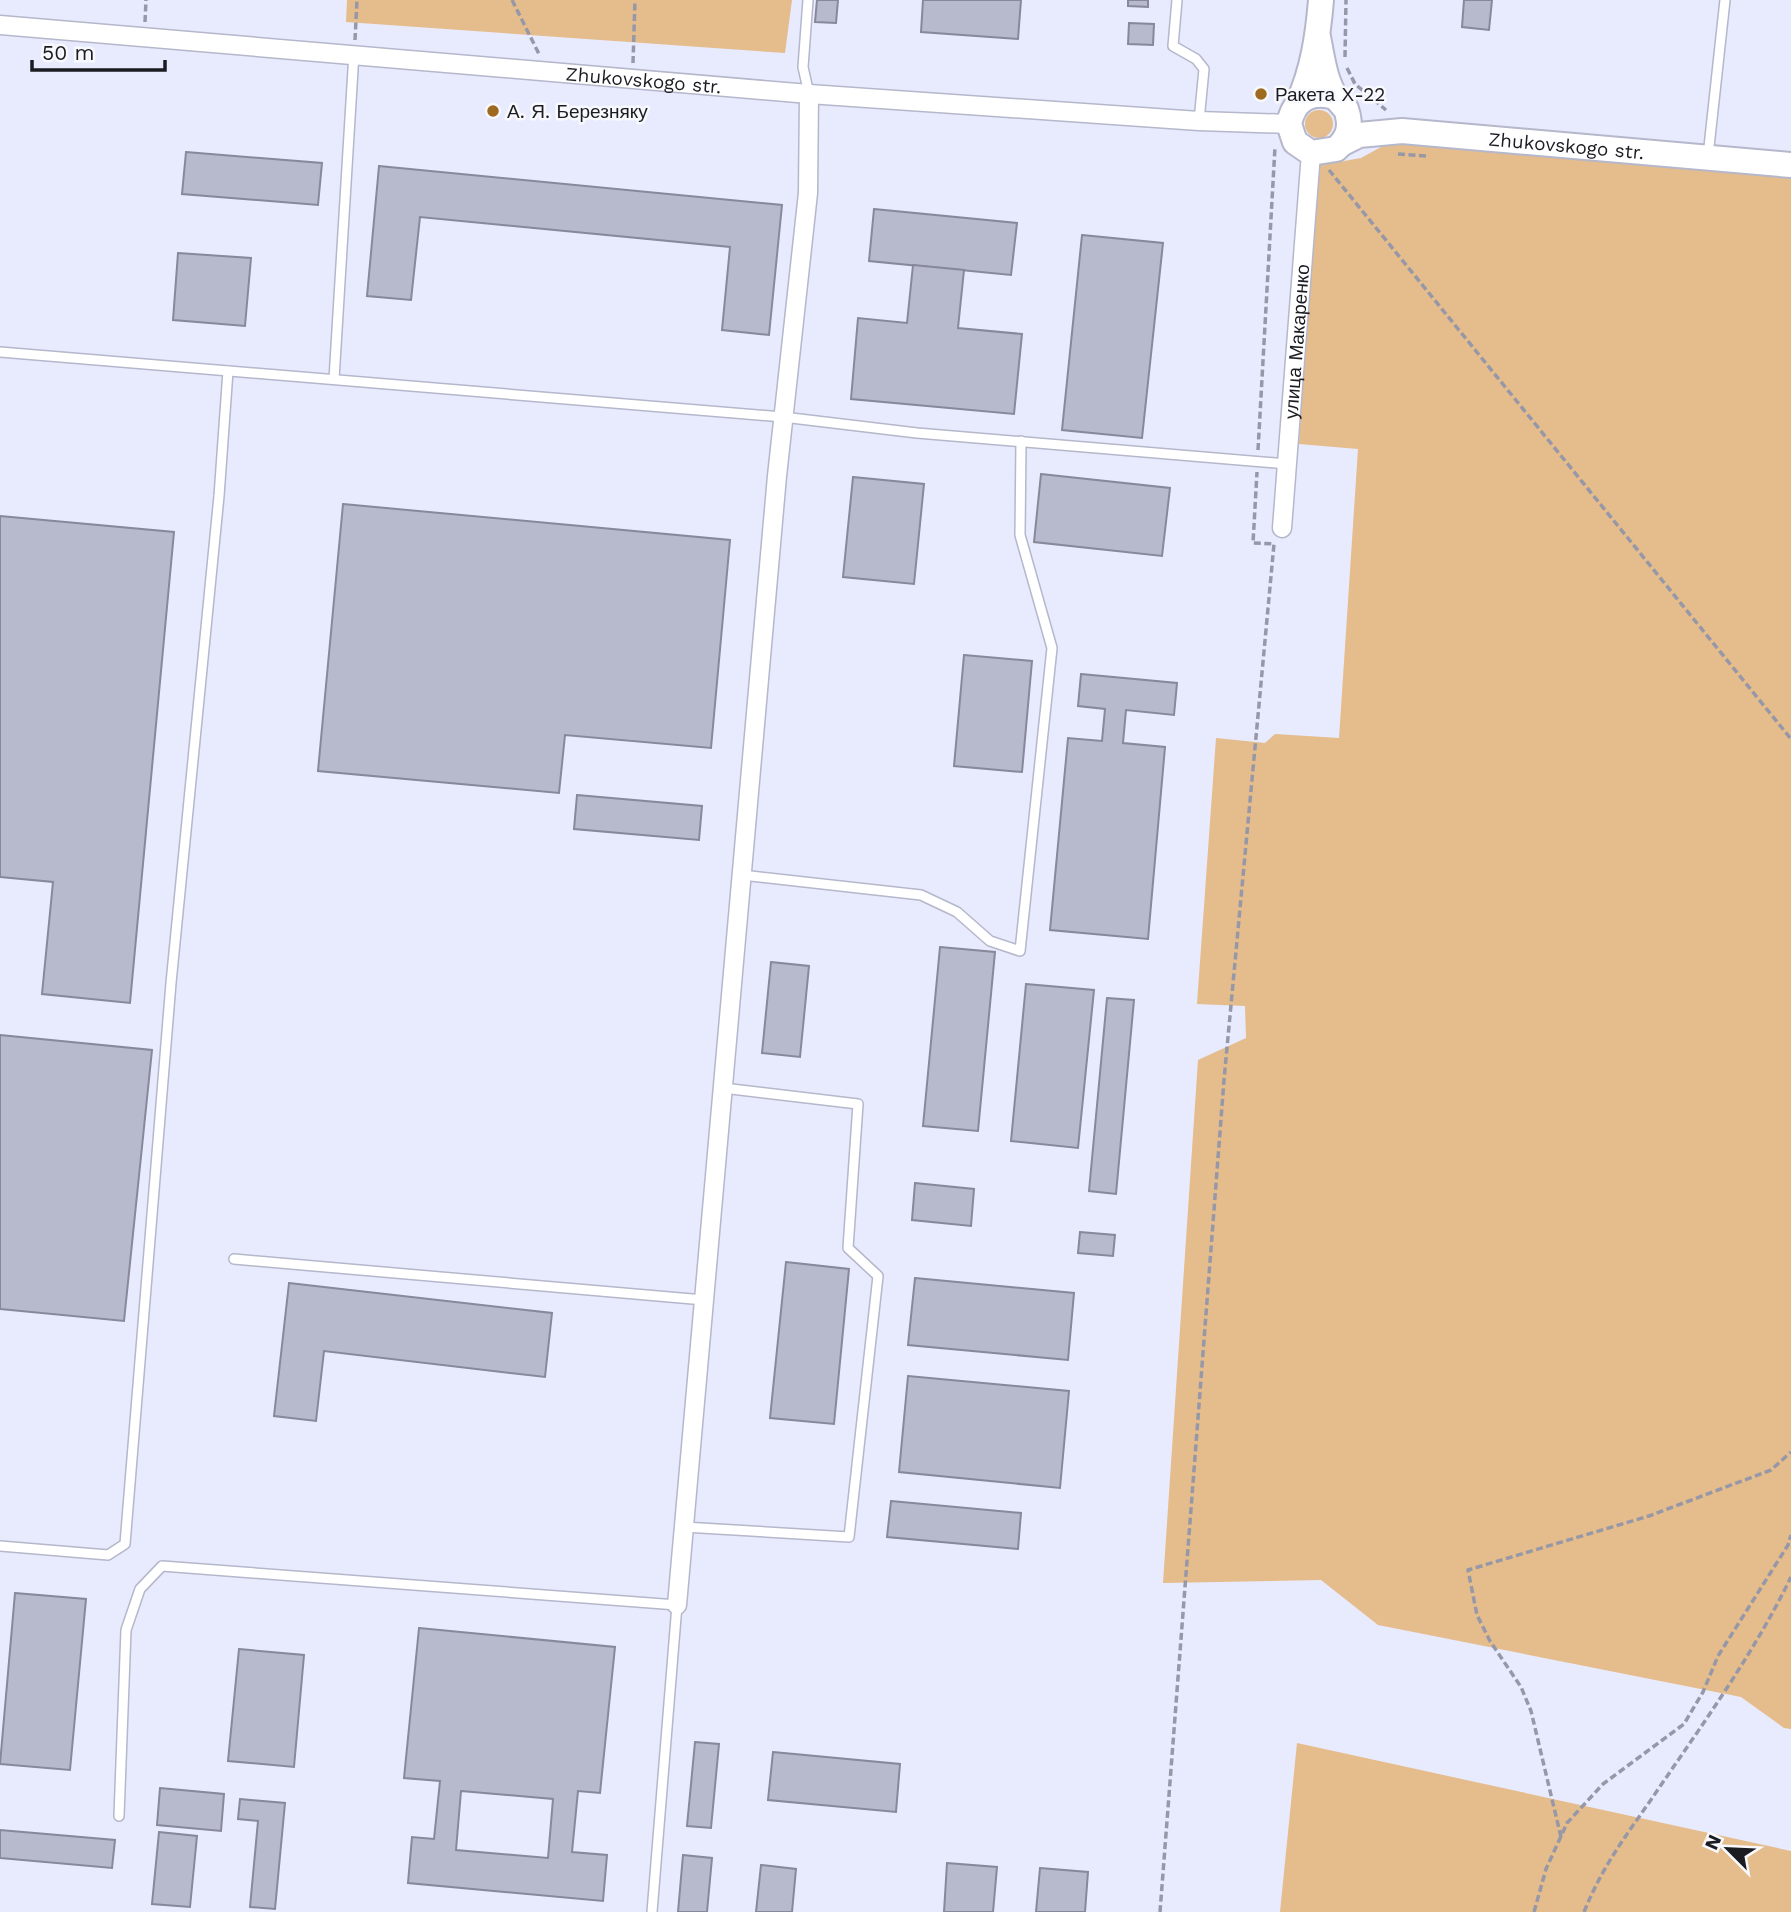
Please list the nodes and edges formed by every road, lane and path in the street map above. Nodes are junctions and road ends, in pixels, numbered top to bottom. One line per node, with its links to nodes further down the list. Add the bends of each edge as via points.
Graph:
1 (357, 0): 11 (path)
2 (512, 0): 12 (path)
3 (635, 0): 13 (path)
4 (808, 0): 14 (lane, via 803,67)
5 (1177, 0): 17 (lane, via 1173,46 1204,69)
6 (1321, 0): 10 (street)
7 (1346, 0): 18 (path, via 1345,63 1355,85 1384,110)
8 (1725, 0): 23 (lane)
9 (0, 25): 11 (street, Zhukovskogo str.)
10 (1318, 37): 15 (street, via 1324,71); 16 (street, via 1307,82)
11 (354, 53): 12 (street, Zhukovskogo str.); 27 (lane)
12 (548, 70): 13 (street, Zhukovskogo str.)
13 (632, 76): 14 (street, Zhukovskogo str.)
14 (809, 94): 17 (street, Zhukovskogo str.); 28 (street, via 808,193)
15 (1340, 103): 16 (street, via 1322,94 1309,96); 18 (street); 19 (street, via 1349,126)
16 (1288, 117): 17 (street, Zhukovskogo str.); 20 (path); 22 (street, via 1295,142)
17 (1199, 121)
18 (1398, 132): 19 (street, Zhukovskogo str., via 1368,133); 21 (path); 23 (street, Zhukovskogo str.)
19 (1343, 143): 22 (street)
20 (1275, 146): 22 (path, via 1292,161); 30 (path)
21 (1436, 157)
22 (1313, 158): 31 (street, улица Макаренко); 33 (path)
23 (1708, 158): 24 (street, Zhukovskogo str.)
24 (1791, 165)
25 (0, 352): 26 (lane)
26 (228, 371): 27 (lane); 41 (lane, via 125,1544 108,1555)
27 (334, 379): 28 (lane)
28 (783, 417): 29 (lane); 34 (street)
29 (1021, 441): 30 (lane); 34 (lane, via 1020,535 1052,648 1020,951 990,941 957,912 921,895)
30 (1258, 461): 31 (lane); 32 (path, via 1253,543)
31 (1287, 464): 32 (street, улица Макаренко)
32 (1278, 536): 47 (path, via 1224,1080)
33 (1791, 739)
34 (742, 875): 35 (street)
35 (723, 1088): 37 (street); 39 (lane, via 858,1104 848,1248 878,1276 849,1537)
36 (234, 1259): 37 (lane)
37 (704, 1300): 39 (street)
38 (1791, 1452): 45 (path, via 1771,1470 1649,1516 1468,1570 1477,1615 1531,1711)
39 (684, 1527): 43 (street)
40 (1791, 1535): 45 (path, via 1718,1656 1684,1724 1603,1784 1567,1823)
41 (0, 1546)
42 (1791, 1577): 49 (path, via 1712,1712 1625,1833)
43 (677, 1605): 44 (lane, via 162,1566 140,1589 125,1630); 46 (lane)
44 (119, 1816)
45 (1561, 1837): 48 (path)
46 (652, 1912)
47 (1160, 1912)
48 (1534, 1912)
49 (1584, 1912)

